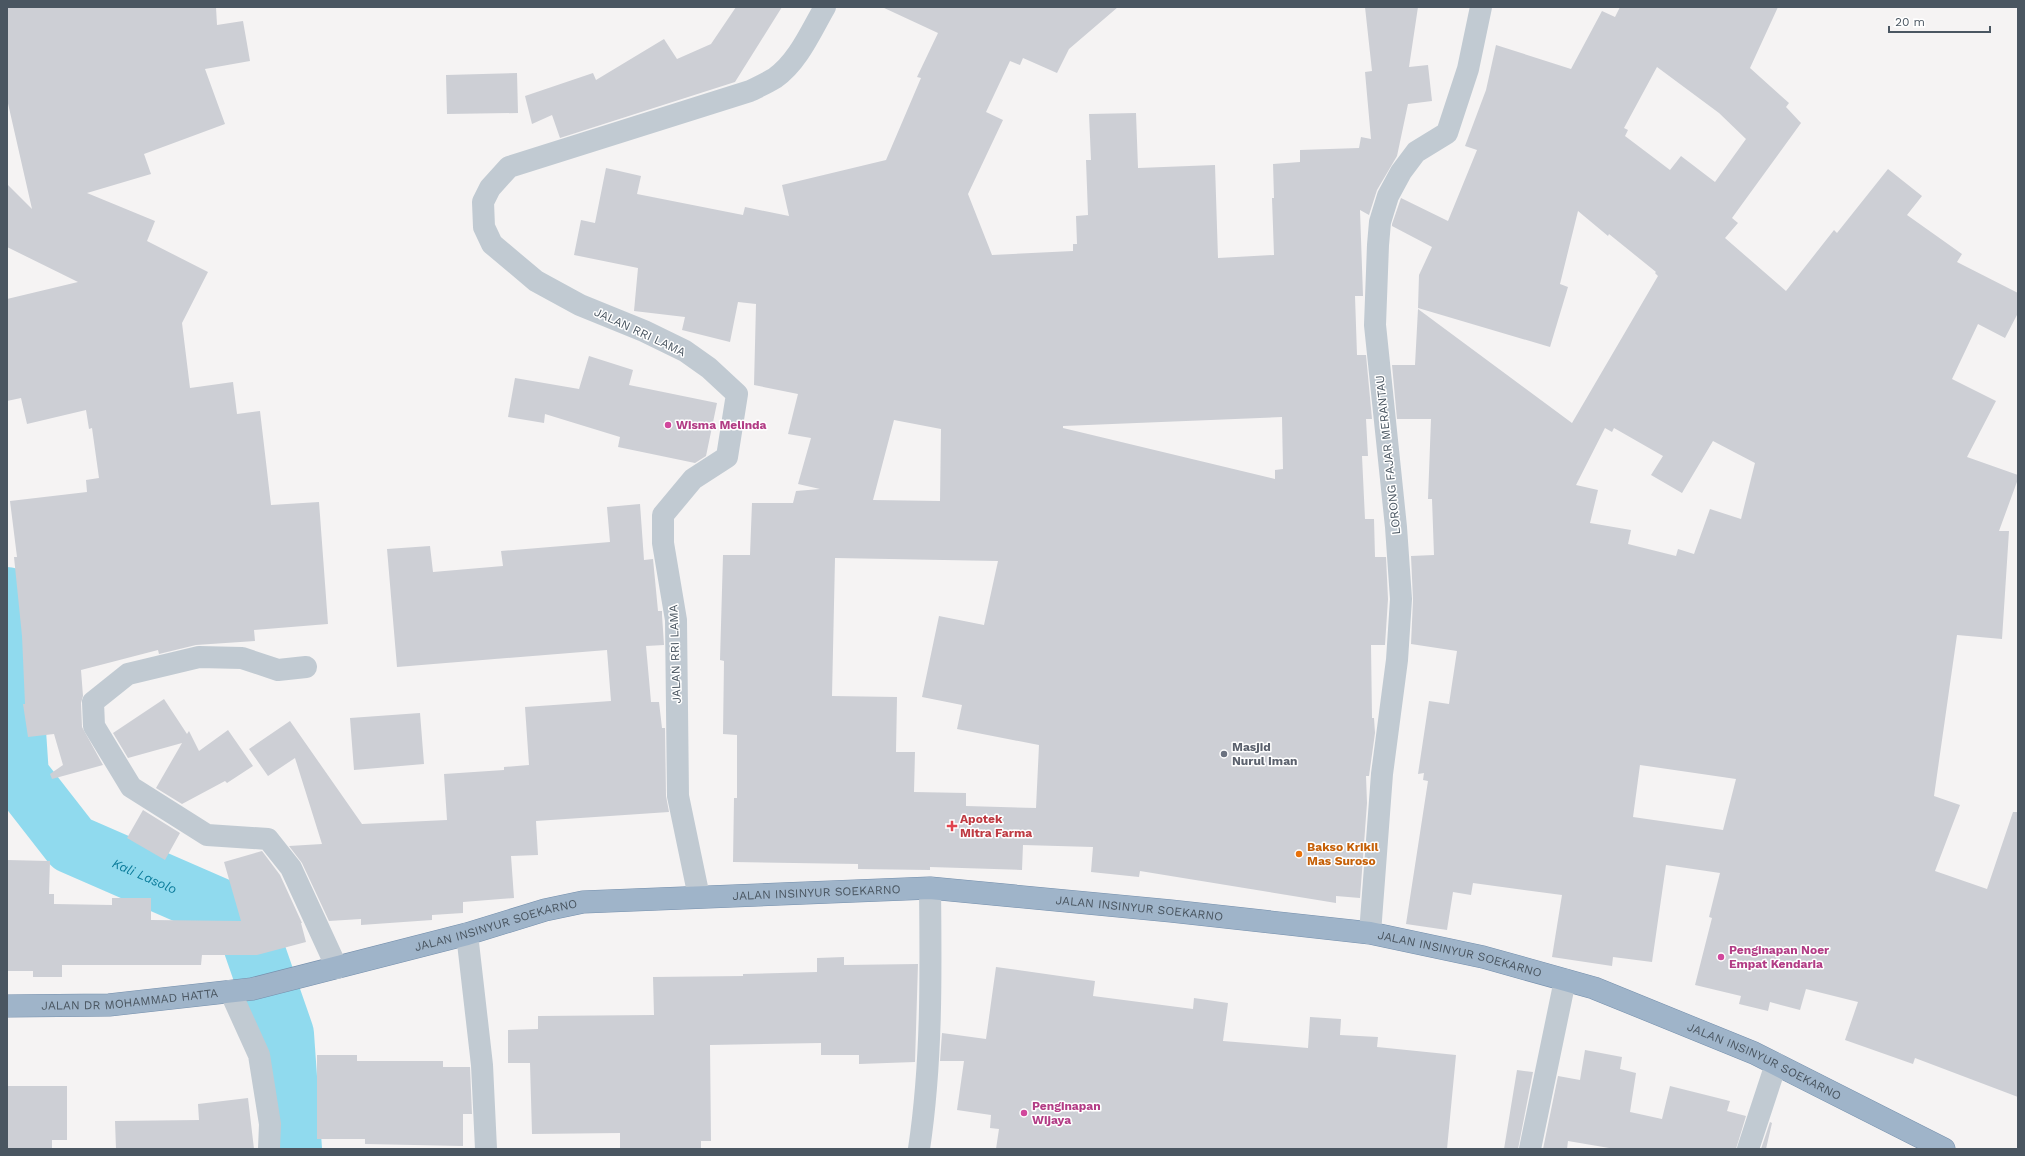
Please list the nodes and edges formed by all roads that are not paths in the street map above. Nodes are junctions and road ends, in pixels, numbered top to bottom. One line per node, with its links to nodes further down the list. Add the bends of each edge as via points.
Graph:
1 (825, 7): 5 (street, JALAN RRI LAMA, via 804,43 775,78 750,91 509,167 490,188 483,202 484,227 492,244 536,281 580,304 685,351 709,368 737,394 727,458 693,479 663,515 663,543 676,620 678,796)
2 (1482, 7): 6 (street, LORONG FAJAR MERANTAU, via 1468,69 1447,133 1416,152 1401,172 1388,196 1380,230 1375,325 1401,599 1397,660 1382,774)
3 (306, 667): 8 (street, via 278,670 242,658 199,657 128,674 92,702 94,726 130,787 207,834 268,839 291,868)
4 (930, 888): 5 (highway, JALAN INSINYUR SOEKARNO); 6 (highway, JALAN INSINYUR SOEKARNO); 16 (street, via 929,1055)
5 (699, 897): 7 (highway, JALAN INSINYUR SOEKARNO, via 583,902 545,910)
6 (1370, 933): 10 (highway, JALAN INSINYUR SOEKARNO, via 1483,957)
7 (467, 934): 8 (highway, JALAN INSINYUR SOEKARNO); 15 (street, via 482,1065)
8 (337, 968): 9 (highway, JALAN INSINYUR SOEKARNO)
9 (302, 977): 11 (highway, JALAN DR MOHAMMAD HATTA, via 252,989)
10 (1565, 980): 13 (highway, JALAN INSINYUR SOEKARNO, via 1594,988 1754,1052); 17 (street)
11 (230, 991): 12 (highway, JALAN DR MOHAMMAD HATTA, via 109,1005); 14 (street, via 259,1055 270,1124)
12 (7, 1006)
13 (1776, 1064): 18 (street); 19 (highway, JALAN INSINYUR SOEKARNO)
14 (268, 1149)
15 (486, 1149)
16 (919, 1149)
17 (1530, 1149)
18 (1748, 1149)
19 (1944, 1149)

